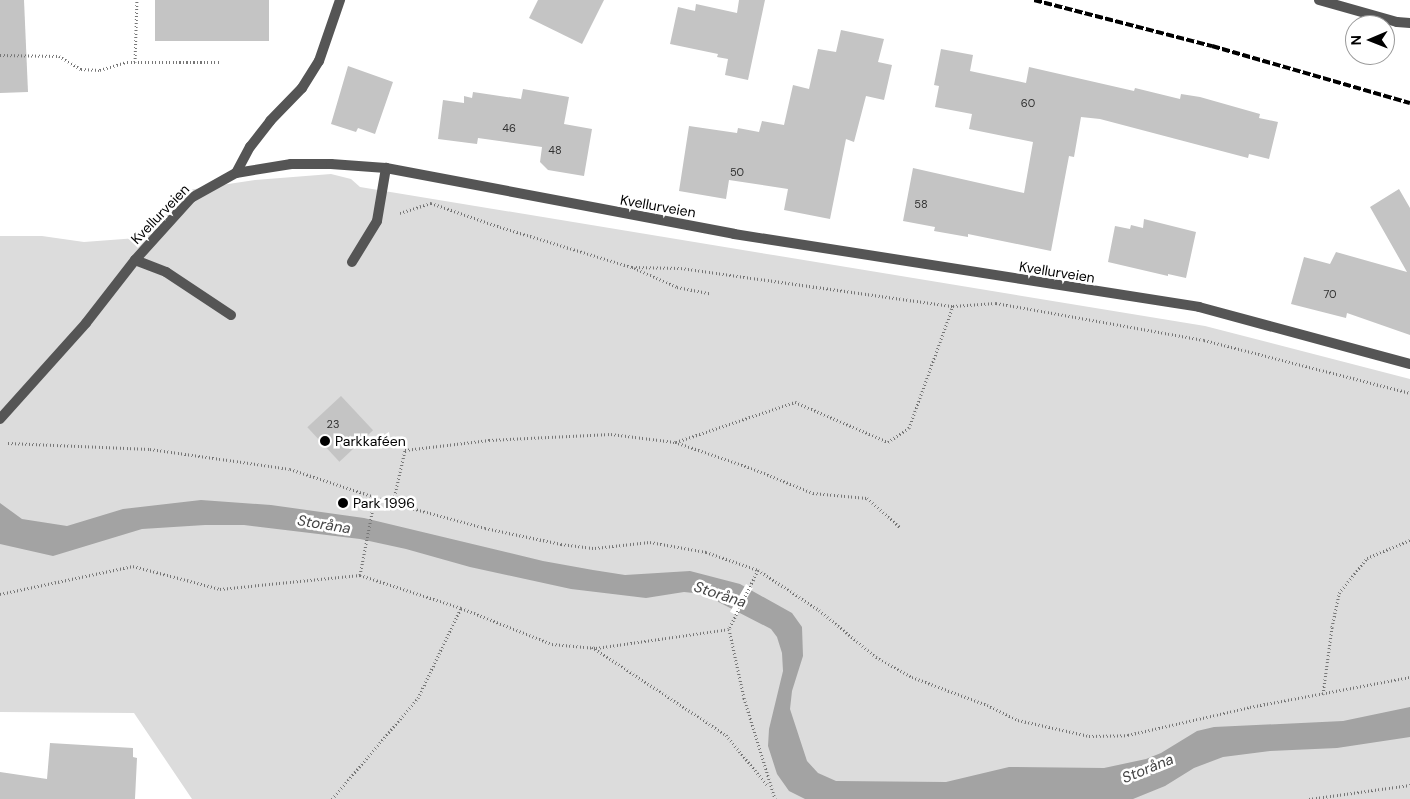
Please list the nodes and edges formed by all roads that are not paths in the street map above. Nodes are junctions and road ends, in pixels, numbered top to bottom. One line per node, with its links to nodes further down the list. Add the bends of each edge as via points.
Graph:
1 (340, 0): 5 (street, via 319,61 302,88 255,140)
2 (1319, 0): 3 (street)
3 (1410, 24)
4 (386, 168): 5 (street, Kvellurveien, via 291,164); 7 (street, via 377,221); 9 (street, Kvellurveien, via 734,234 1199,307)
5 (236, 173): 6 (street, Kvellurveien, via 191,198)
6 (135, 260): 8 (street, via 166,272); 10 (street, Kvellurveien, via 86,323)
7 (352, 262)
8 (231, 315)
9 (1410, 364)
10 (0, 419)

